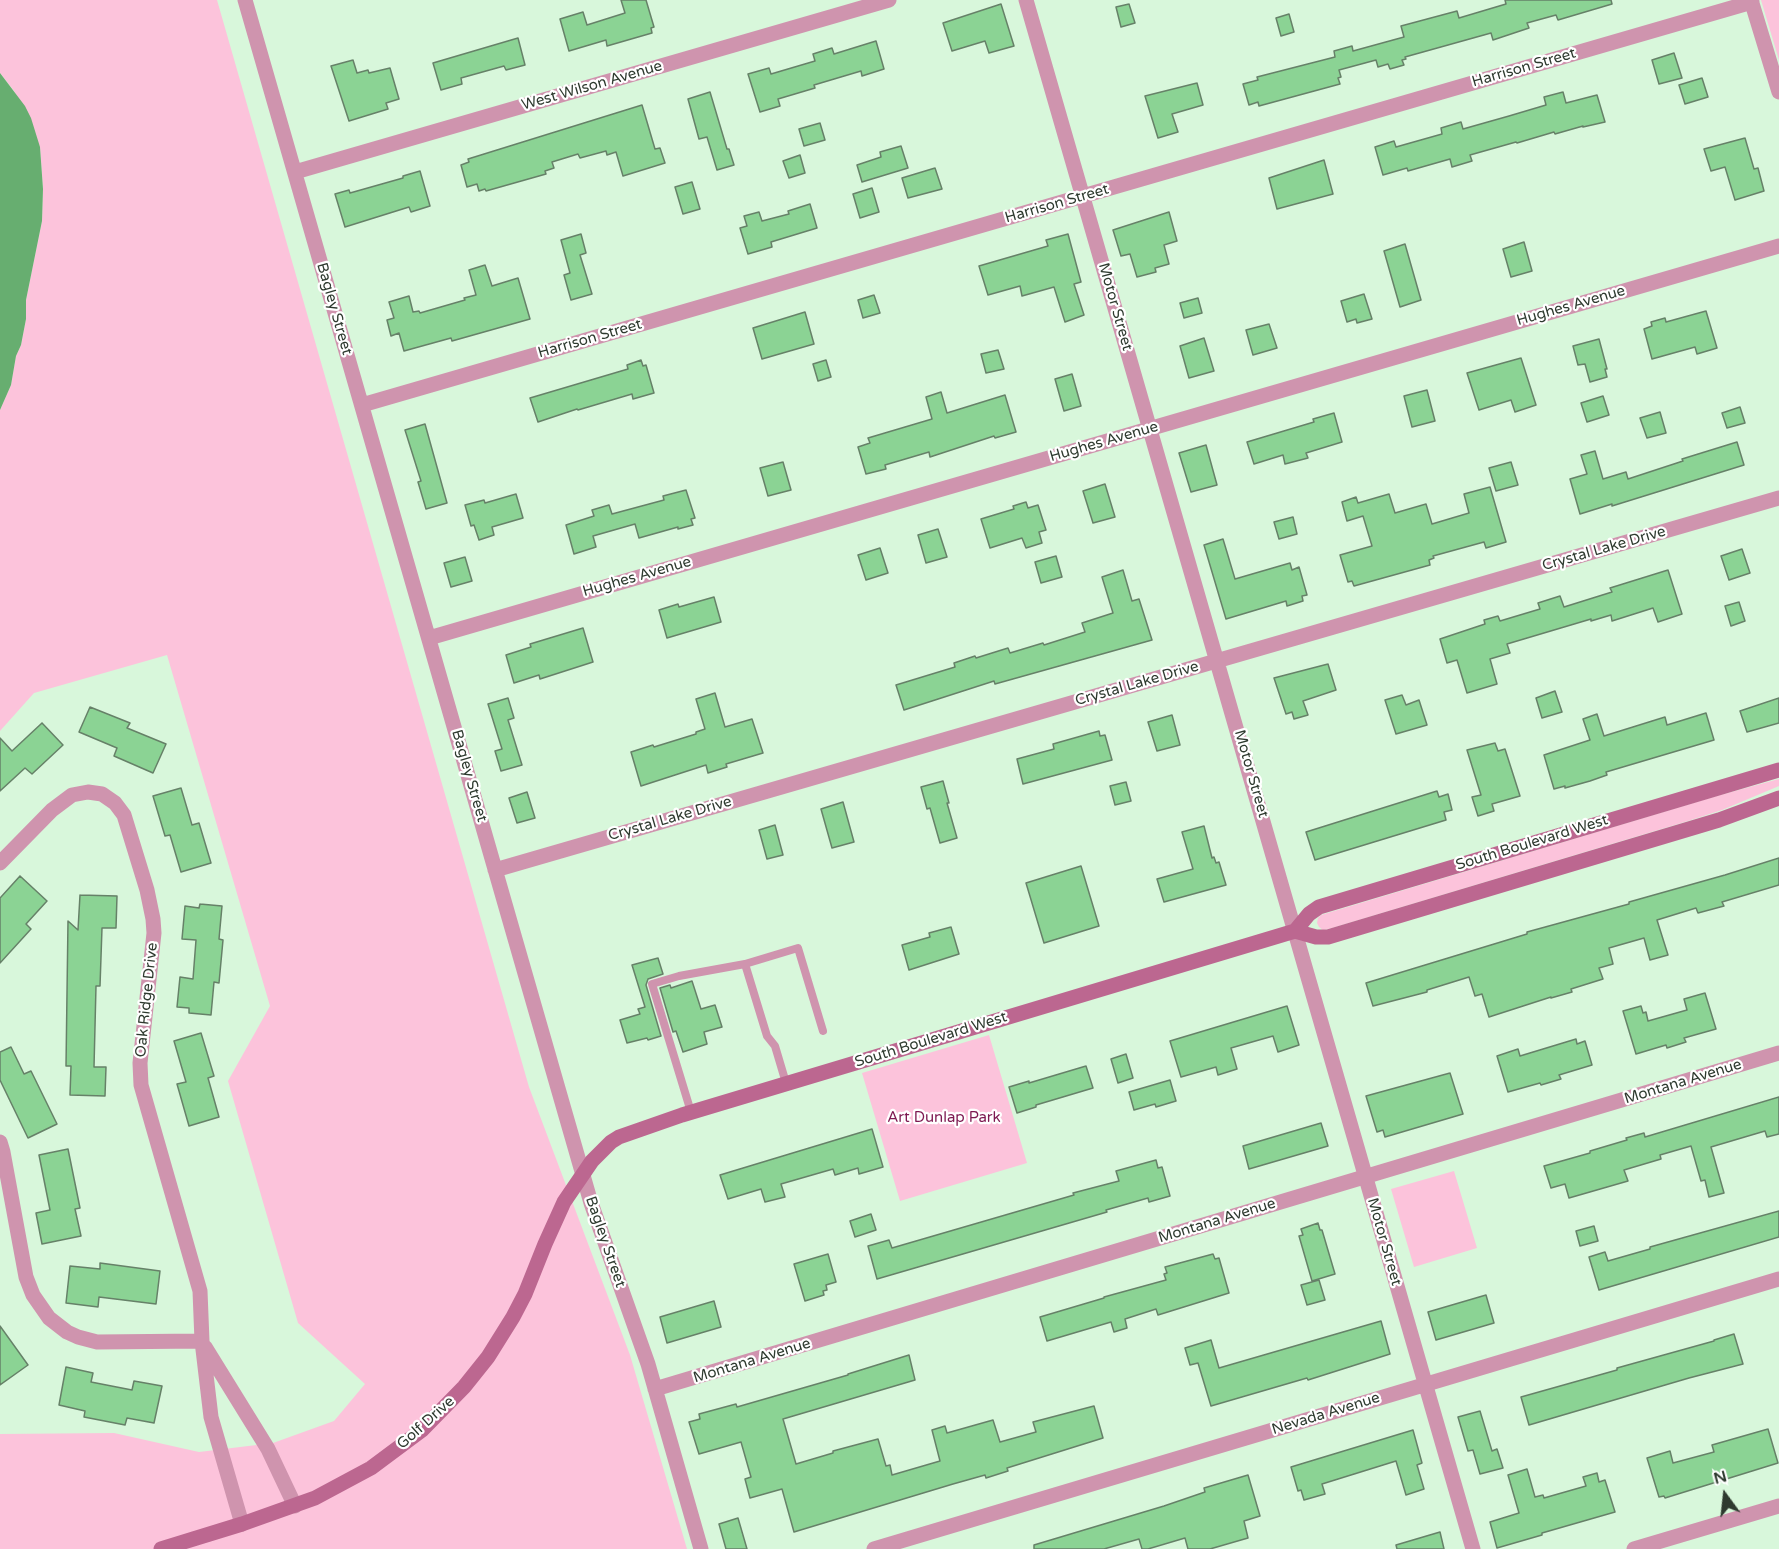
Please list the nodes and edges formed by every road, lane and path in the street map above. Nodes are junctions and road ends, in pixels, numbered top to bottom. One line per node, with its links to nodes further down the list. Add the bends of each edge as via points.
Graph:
1 (245, 0): 6 (street, Bagley Street)
2 (889, 0): 6 (street, West Wilson Avenue)
3 (1026, 0): 7 (street, Motor Street)
4 (1751, 1): 5 (street); 7 (street, Harrison Street)
5 (1779, 92)
6 (295, 172): 9 (street, Bagley Street)
7 (1083, 196): 9 (street, Harrison Street); 10 (street, Motor Street)
8 (1779, 246): 10 (street, Hughes Avenue)
9 (362, 405): 12 (street, Bagley Street)
10 (1150, 428): 12 (street, Hughes Avenue); 13 (street, Motor Street)
11 (1779, 498): 13 (street, Crystal Lake Drive)
12 (429, 638): 17 (street, Bagley Street)
13 (1218, 660): 17 (street, Crystal Lake Drive); 18 (street, Motor Street)
14 (1779, 770): 18 (street, South Boulevard West, via 1319,907)
15 (1779, 798): 18 (street, South Boulevard West, via 1719,820 1329,937)
16 (0, 863): 28 (street, Oak Ridge Drive, via 72,795 102,795 124,815 153,919 154,947 140,1063 141,1085 200,1291)
17 (495, 870): 25 (street, Bagley Street)
18 (1294, 931): 22 (street, South Boulevard West); 26 (street, Motor Street)
19 (745, 964): 20 (lane, via 798,948); 22 (lane); 23 (lane, via 651,984)
20 (823, 1031)
21 (1779, 1053): 26 (street, Montana Avenue)
22 (786, 1083): 23 (street, South Boulevard West)
23 (691, 1112): 25 (street, South Boulevard West, via 619,1137 603,1149)
24 (0, 1142): 28 (street, via 28,1282 50,1318 67,1332 97,1342)
25 (583, 1175): 30 (street, Bagley Street); 31 (street, Golf Drive, via 564,1202 513,1317 464,1387 392,1454 351,1480)
26 (1365, 1177): 29 (street, Motor Street); 30 (street, Montana Avenue)
27 (1779, 1279): 29 (street, Nevada Avenue)
28 (202, 1341): 31 (street, Oak Ridge Drive, via 263,1440); 33 (street, Oak Ridge Drive, via 210,1417)
29 (1425, 1384): 36 (street, Nevada Avenue); 37 (street, Motor Street)
30 (655, 1389): 35 (street, Bagley Street)
31 (296, 1506): 33 (street, Golf Drive)
32 (1779, 1506): 38 (street)
33 (242, 1524): 34 (street, Golf Drive)
34 (161, 1549)
35 (701, 1549)
36 (874, 1549)
37 (1473, 1549)
38 (1634, 1549)

